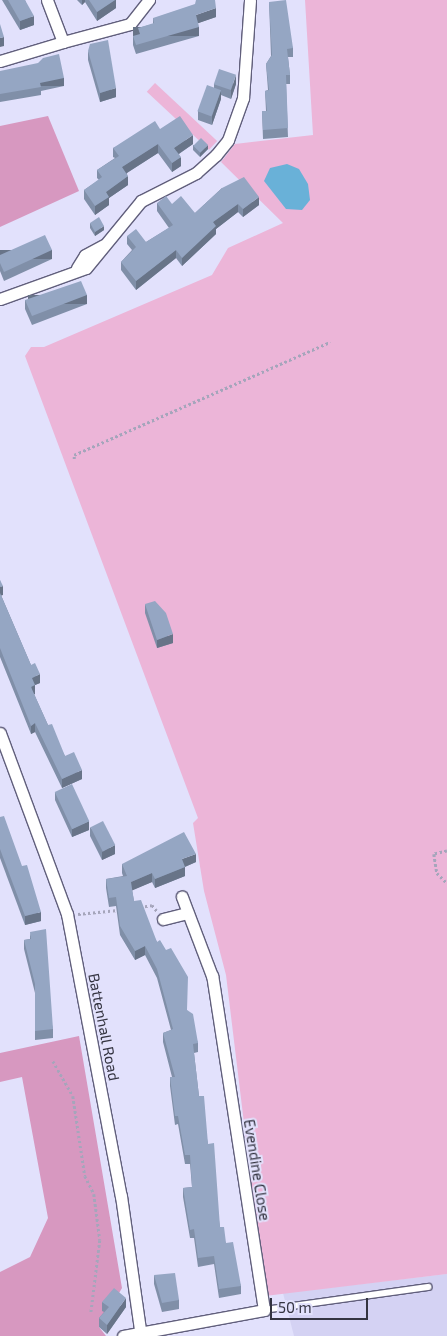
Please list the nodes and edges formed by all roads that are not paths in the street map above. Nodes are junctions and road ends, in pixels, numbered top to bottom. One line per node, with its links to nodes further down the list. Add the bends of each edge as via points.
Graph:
1 (47, 0): 4 (street, via 57,16)
2 (149, 0): 4 (street, via 130,24)
3 (250, 0): 6 (street, via 248,71 228,140 196,173 142,201 104,244 85,255 77,268)
4 (63, 42): 5 (street)
5 (0, 61)
6 (0, 299)
7 (0, 733): 13 (street, Battenhall Road, via 67,914 121,1196)
8 (182, 897): 9 (street, Evendine Close)
9 (187, 913): 10 (street); 12 (street, Evendine Close, via 212,976)
10 (164, 919)
11 (428, 1287): 12 (lane)
12 (264, 1310): 13 (street)
13 (140, 1333): 14 (street)
14 (123, 1336)

